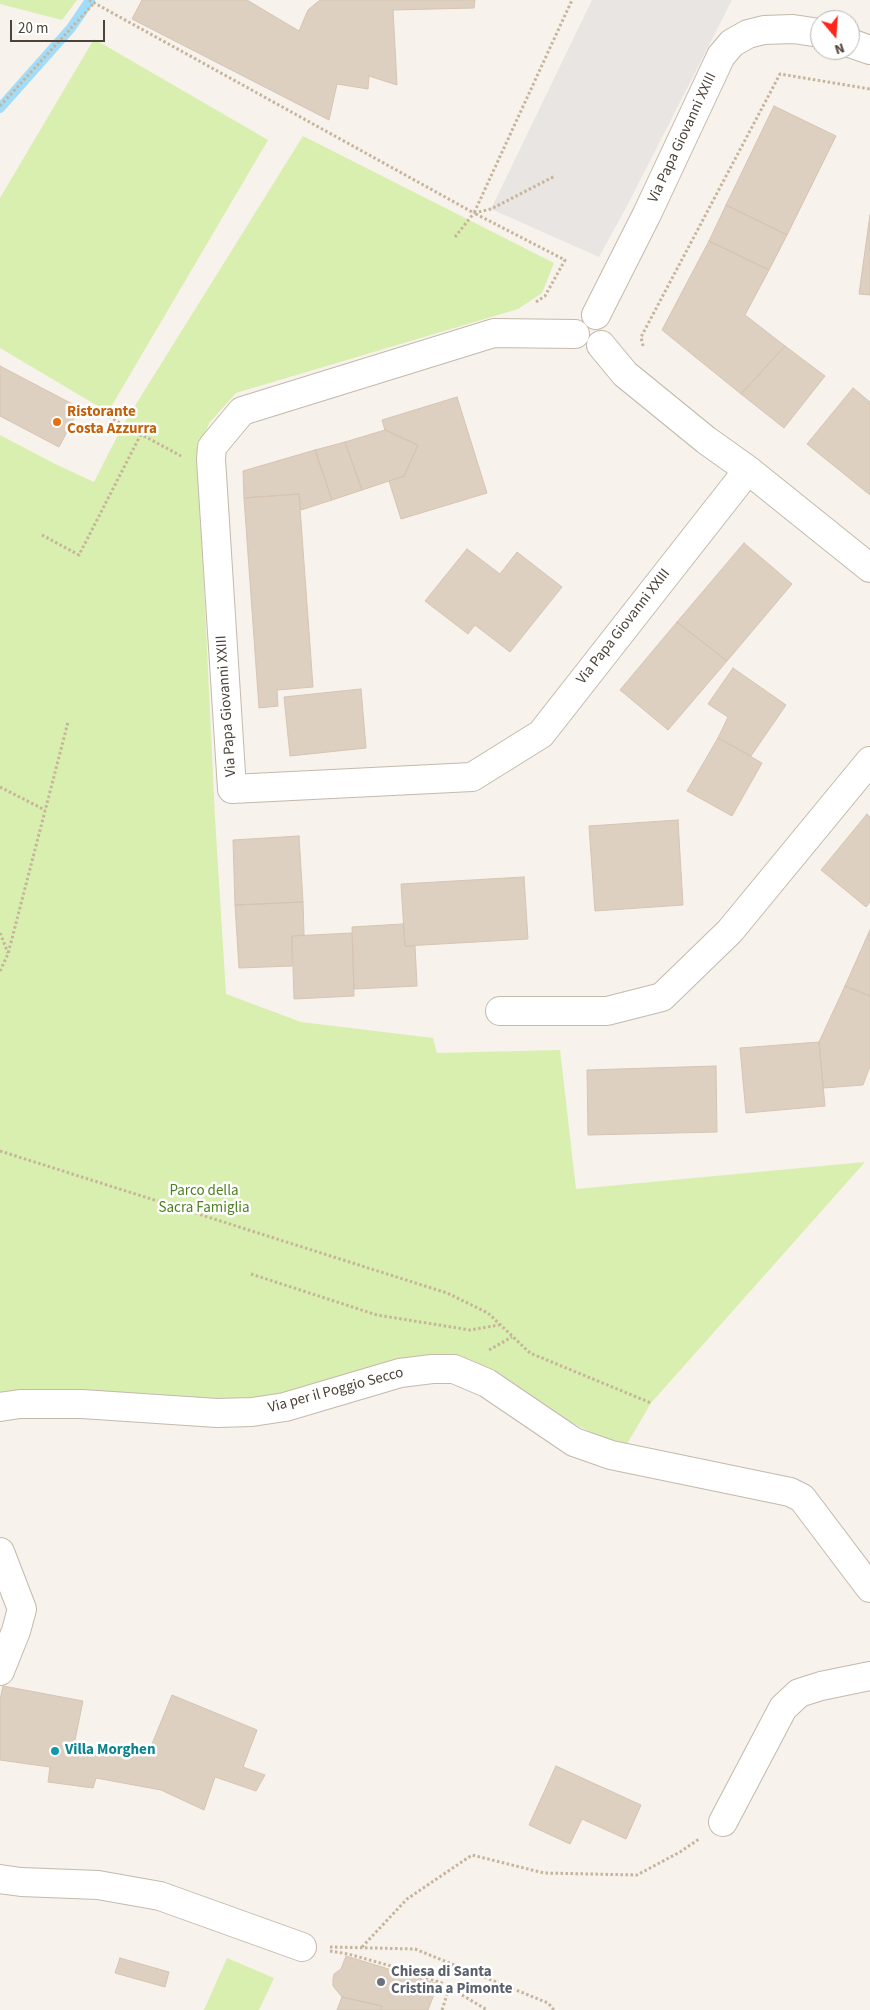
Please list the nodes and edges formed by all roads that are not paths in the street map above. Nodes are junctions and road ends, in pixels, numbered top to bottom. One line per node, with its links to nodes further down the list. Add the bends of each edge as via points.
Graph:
1 (810, 32): 2 (street, Via Papa Giovanni XXIII, via 764,30 748,34 732,43 721,56)
2 (596, 315): 3 (street, via 581,318); 4 (street, via 605,321 608,332)
3 (575, 334): 4 (street, via 580,344 596,348); 5 (street, Via Papa Giovanni XXIII, via 494,334 242,411 212,447 232,789 472,777 541,734)
4 (601, 345): 5 (street, via 625,374)
5 (748, 470): 6 (street)
6 (870, 568)
7 (870, 761): 8 (street, via 730,931 662,997 607,1011)
8 (500, 1010)
9 (0, 1407): 11 (street, Via per il Poggio Secco, via 82,1404 217,1413 252,1412 285,1407 400,1373 454,1369 487,1383 574,1442 611,1455 790,1492 802,1498)
10 (0, 1552): 12 (street, via 22,1609)
11 (870, 1588)
12 (0, 1671)
13 (870, 1676): 14 (street, via 799,1693 783,1708)
14 (723, 1822)
15 (0, 1879): 16 (street, via 98,1885 160,1896)
16 (302, 1947)

